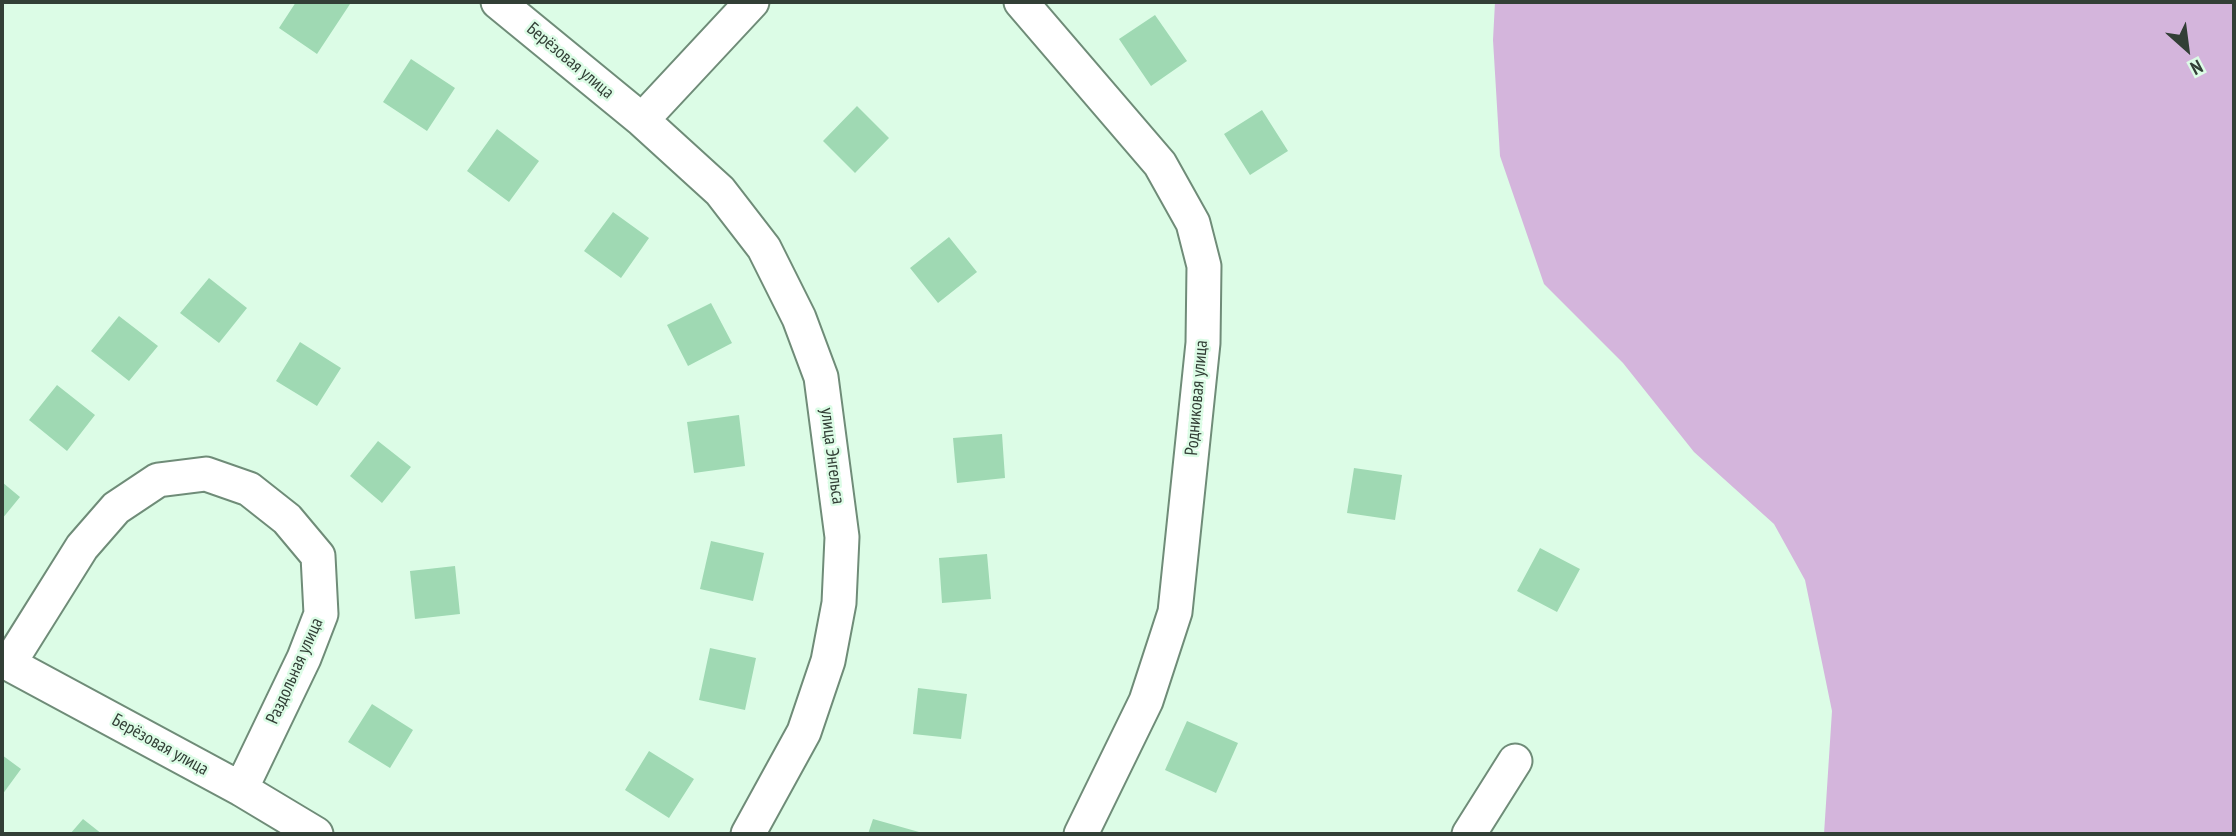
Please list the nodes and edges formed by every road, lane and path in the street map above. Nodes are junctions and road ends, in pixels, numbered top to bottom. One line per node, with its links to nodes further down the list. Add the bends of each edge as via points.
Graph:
1 (498, 2): 4 (street, Берёзовая улица)
2 (752, 2): 4 (street)
3 (1021, 2): 10 (street, Родниковая улица, via 1160,164 1193,223 1204,266 1203,343 1175,611 1146,701)
4 (642, 120): 9 (street, улица Энгельса, via 720,191 764,248 799,318 821,377 825,402 842,537 839,603 828,661 804,732)
5 (6, 661): 7 (street, Берёзовая улица); 7 (street, Раздольная улица, via 82,547 116,508 158,480 206,474 249,489 287,519 318,556 321,614)
6 (1515, 761): 11 (street)
7 (241, 789): 8 (street, Берёзовая улица)
8 (316, 834)
9 (748, 834)
10 (1081, 834)
11 (1469, 834)

